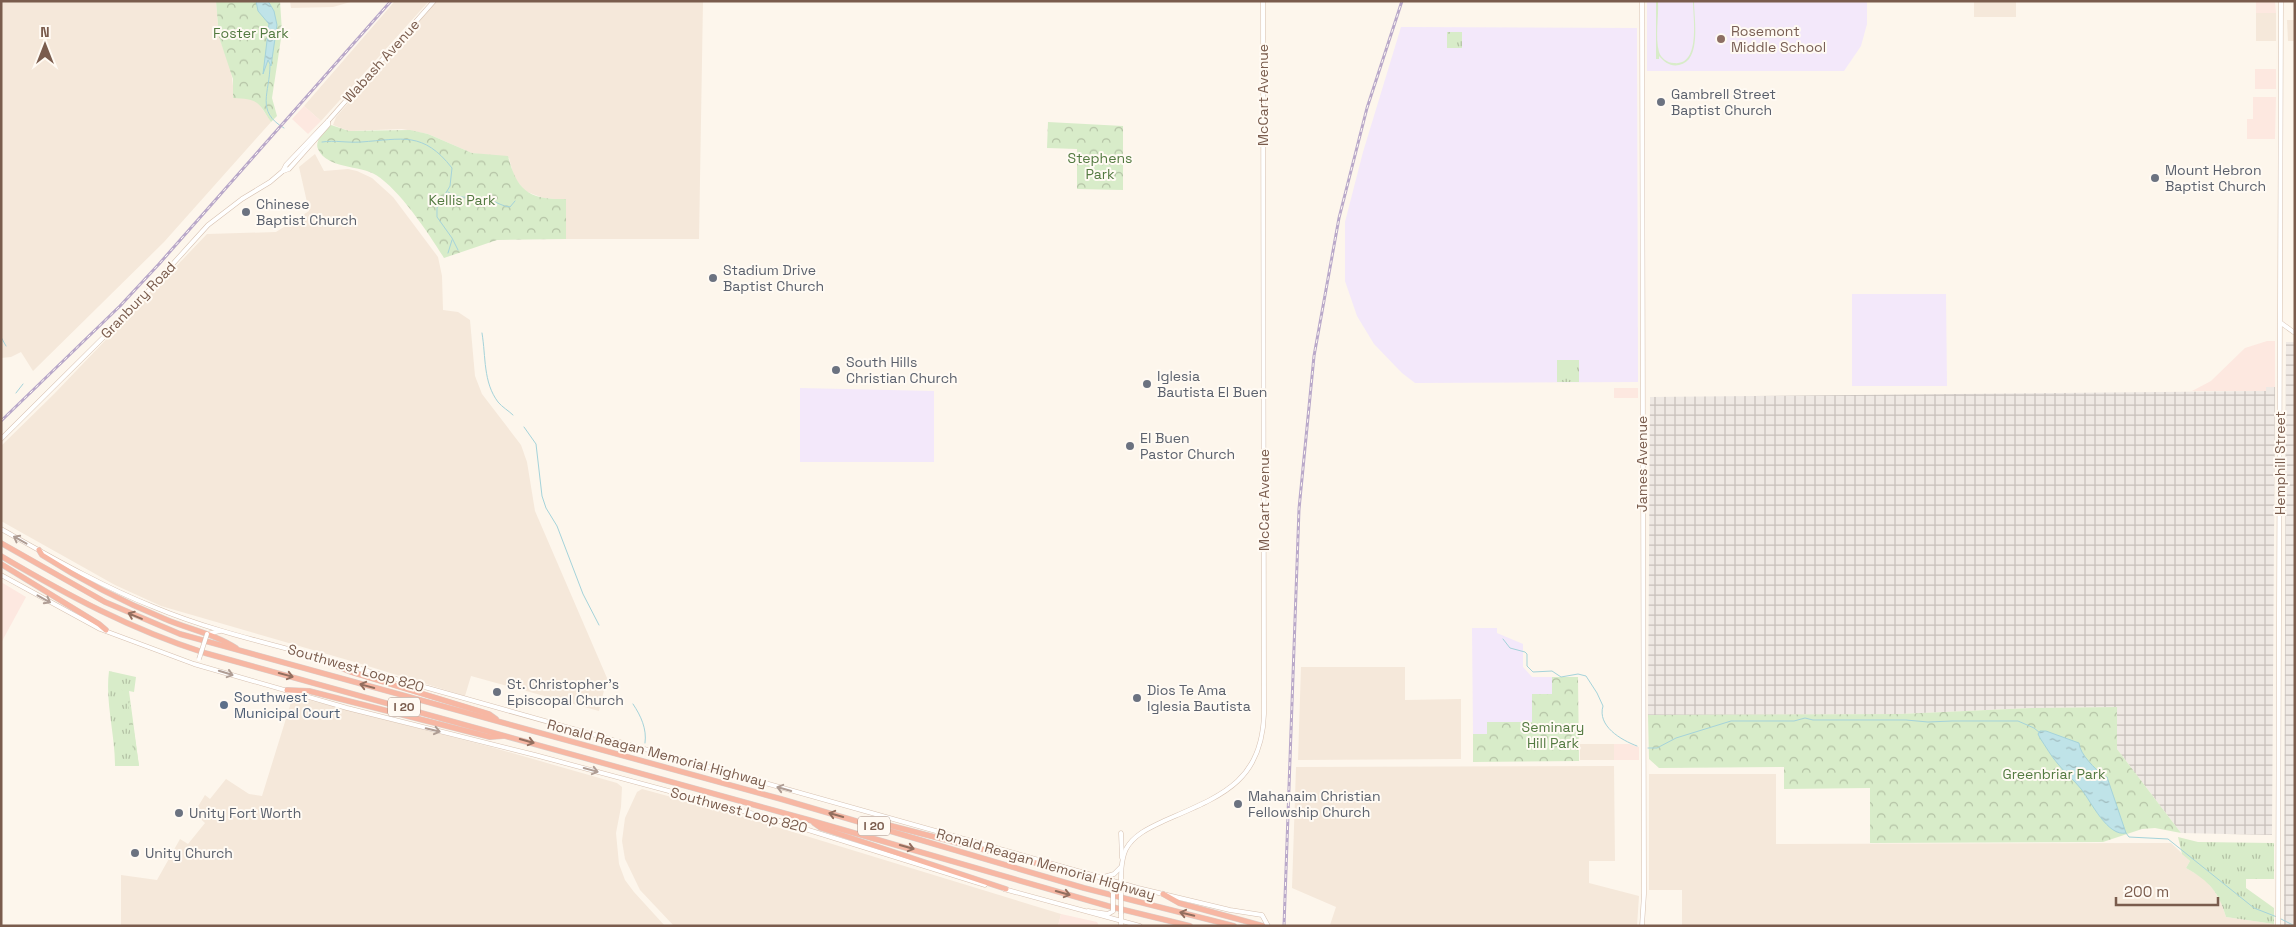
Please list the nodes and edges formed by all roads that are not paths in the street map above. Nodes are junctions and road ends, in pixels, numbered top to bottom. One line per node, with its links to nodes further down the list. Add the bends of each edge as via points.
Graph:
1 (434, 1): 5 (main road, Wabash Avenue)
2 (1263, 1): 29 (main road, McCart Avenue, via 1262,740 1249,770 1235,786 1138,835 1127,848)
3 (1642, 1): 39 (main road, James Avenue)
4 (2282, 1): 9 (main road, Hemphill Street)
5 (328, 121): 6 (main road, Wabash Avenue); 7 (main road, Wabash Avenue)
6 (308, 142): 8 (main road, Granbury Road)
7 (311, 146): 8 (main road, Granbury Road, via 289,169)
8 (283, 171): 11 (main road, Granbury Road, via 208,224 133,308)
9 (2280, 322): 10 (main road); 37 (main road, Hemphill Street)
10 (2295, 333)
11 (1, 439)
12 (1, 529): 14 (main road, Southwest Loop 820, one-way to 12)
13 (1, 543): 20 (highway, Ronald Reagan Memorial Highway / I 20, one-way to 13, via 180,634 125,612)
14 (39, 550): 19 (main road, Southwest Loop 820, via 124,595 178,617); 20 (highway, via 72,574 115,598 185,628 226,641)
15 (1, 556): 25 (highway, Ronald Reagan Memorial Highway / I 20, one-way to 25, via 101,612 157,637)
16 (1, 564): 18 (highway)
17 (1, 575): 18 (main road, Southwest Loop 820, one-way to 18, via 87,623)
18 (106, 630): 22 (main road, Southwest Loop 820)
19 (225, 631): 21 (main road, Southwest Loop 820); 22 (main road, bridge, via 207,634 199,659)
20 (240, 651): 24 (highway, Ronald Reagan Memorial Highway / I 20, one-way to 20)
21 (310, 655): 24 (highway, via 351,672 483,712); 30 (main road, Southwest Loop 820, one-way to 21)
22 (204, 667): 23 (main road, Southwest Loop 820, one-way to 23)
23 (286, 690): 25 (highway, via 309,691 490,736); 34 (main road, Southwest Loop 820, one-way to 34, via 764,817)
24 (499, 721): 27 (highway, Ronald Reagan Memorial Highway / I 20, one-way to 24)
25 (506, 735): 26 (highway, Ronald Reagan Memorial Highway / I 20, one-way to 26)
26 (809, 820): 34 (highway, via 820,828); 41 (highway, Ronald Reagan Memorial Highway / I 20, one-way to 41, via 1108,906)
27 (869, 825): 30 (highway, via 888,825); 42 (highway, Ronald Reagan Memorial Highway / I 20, one-way to 27, via 1084,888)
28 (1121, 833): 29 (main road)
29 (1122, 863): 31 (main road, via 1114,874); 33 (main road, McCart Avenue)
30 (1050, 864): 31 (main road, Southwest Loop 820)
31 (1103, 878): 32 (main road, Southwest Loop 820)
32 (1110, 880): 33 (main road, Southwest Loop 820); 36 (main road, bridge, via 1113,885 1113,912)
33 (1121, 883): 35 (main road, Southwest Loop 820); 38 (main road, McCart Avenue, bridge)
34 (1006, 889): 36 (main road, Southwest Loop 820)
35 (1163, 894): 43 (highway, via 1179,903); 44 (main road, Southwest Loop 820, via 1262,915)
36 (1086, 911): 38 (main road, Southwest Loop 820)
37 (2278, 923)
38 (1121, 924): 40 (main road, Southwest Loop 820)
39 (1644, 924)
40 (1140, 926)
41 (1190, 926)
42 (1234, 926)
43 (1263, 926)
44 (1268, 926)

